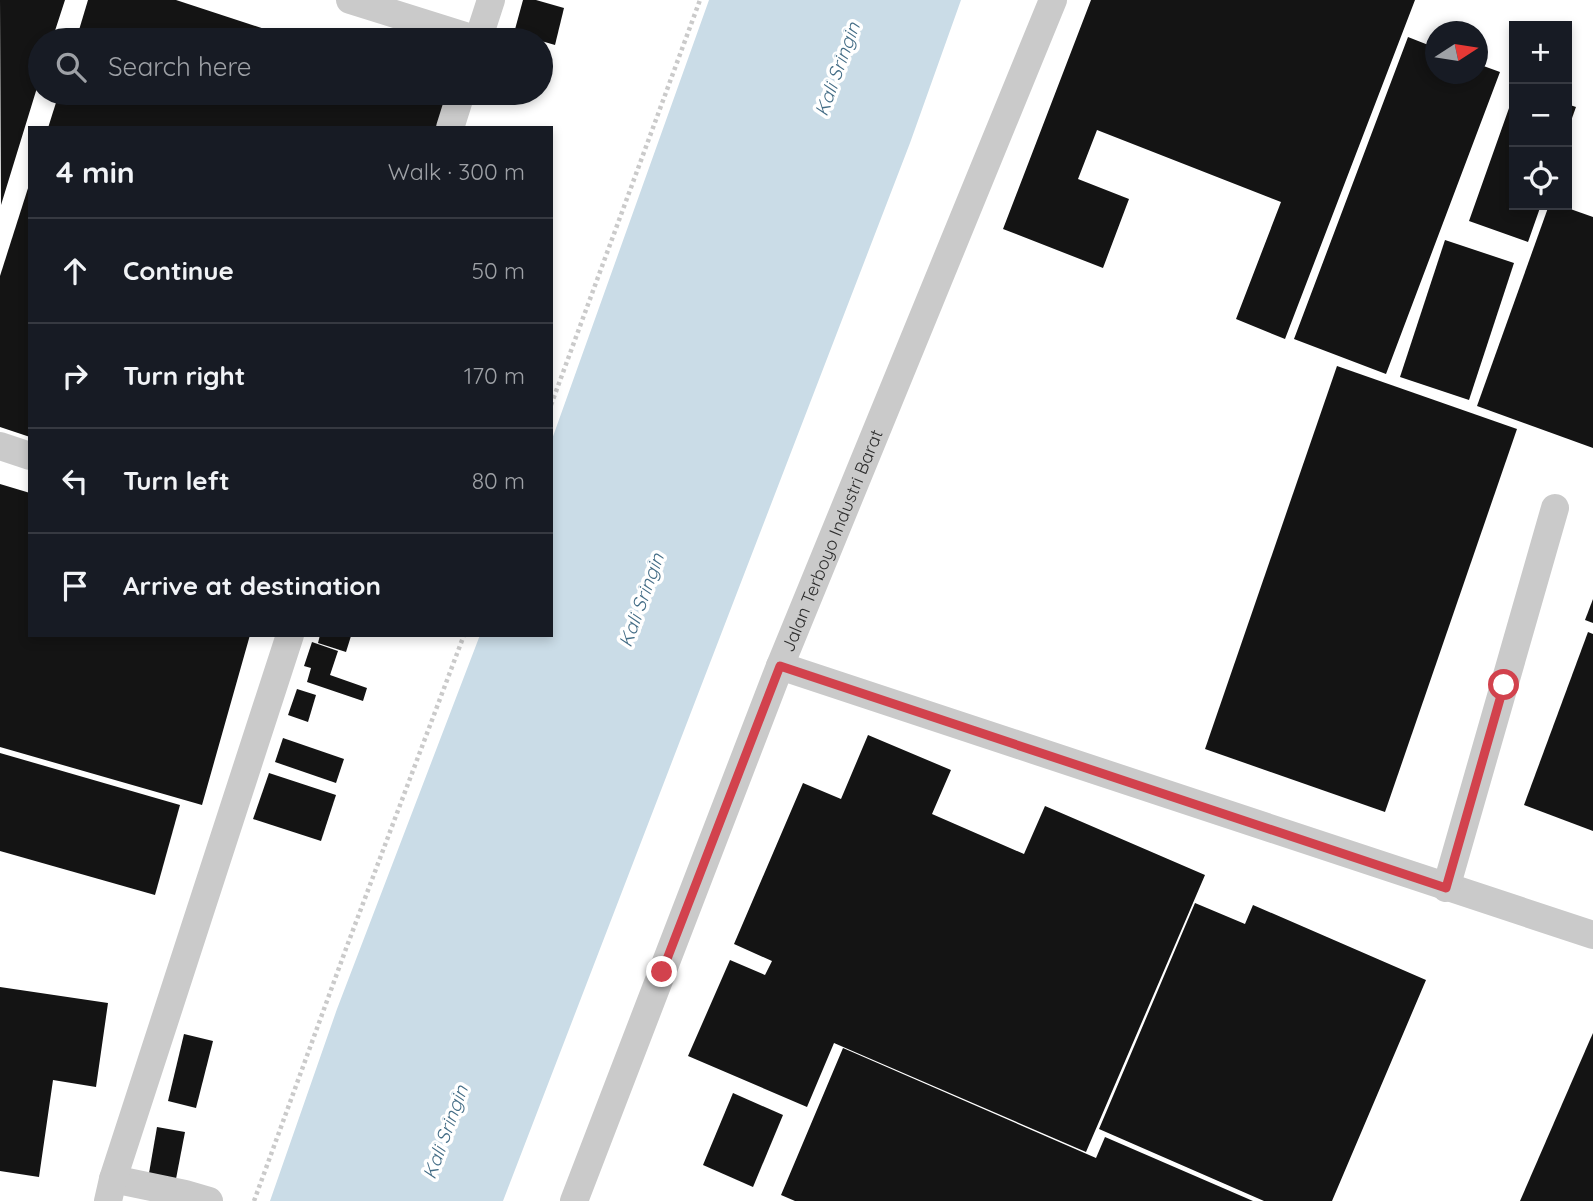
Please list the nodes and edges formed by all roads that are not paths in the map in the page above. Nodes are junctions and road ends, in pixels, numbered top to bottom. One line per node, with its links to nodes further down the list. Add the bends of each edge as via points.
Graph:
1 (350, 0): 4 (lane)
2 (491, 0): 5 (lane)
3 (1053, 0): 12 (lane, Jalan Terboyo Industri Barat)
4 (440, 28)
5 (482, 28)
6 (457, 105): 7 (lane)
7 (451, 126)
8 (0, 446): 9 (lane)
9 (28, 455)
10 (1555, 508): 13 (lane)
11 (289, 637): 15 (lane)
12 (780, 666): 13 (lane); 17 (lane, Jalan Terboyo Industri Barat)
13 (1446, 888): 14 (lane)
14 (1593, 935)
15 (110, 1190): 16 (lane, via 185,1194)
16 (209, 1201)
17 (574, 1201)

